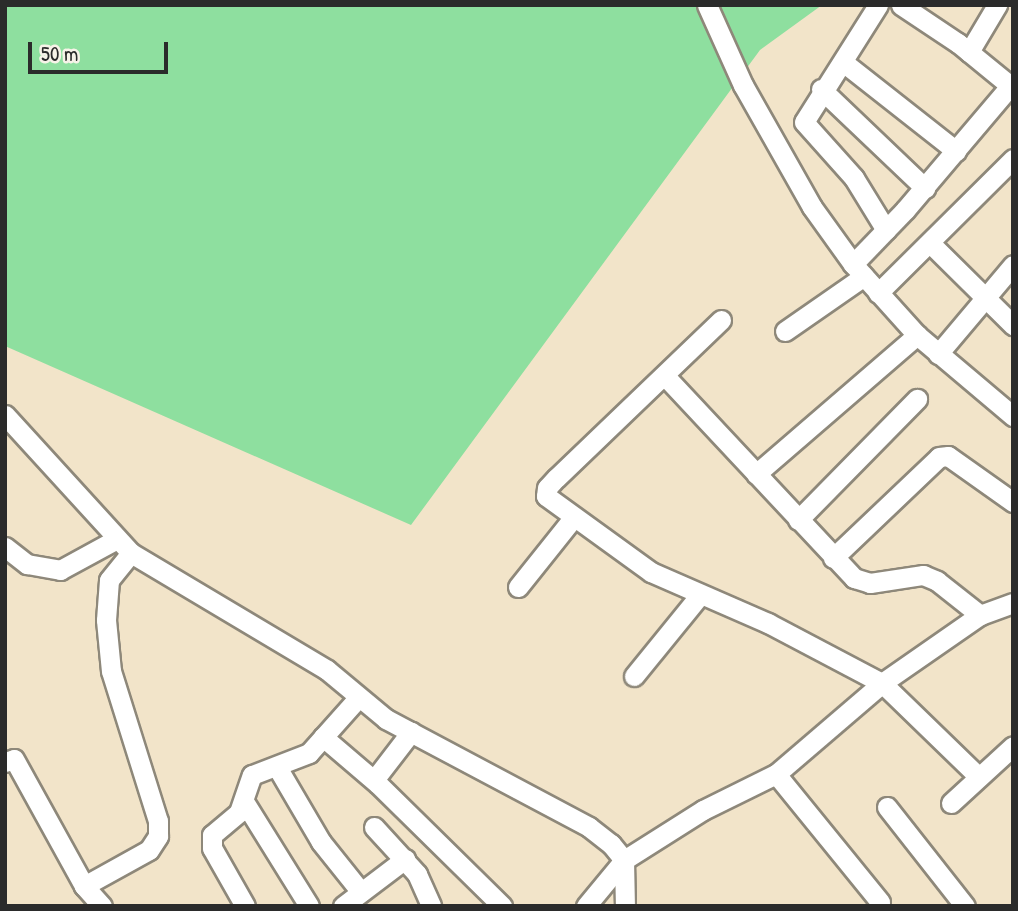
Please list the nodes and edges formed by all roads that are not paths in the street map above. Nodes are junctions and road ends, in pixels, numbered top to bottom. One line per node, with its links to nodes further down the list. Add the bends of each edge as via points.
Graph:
1 (707, 5): 15 (street, via 750,97 812,206)
2 (877, 5): 6 (street)
3 (901, 5): 5 (street)
4 (996, 5): 5 (street)
5 (969, 52): 7 (street)
6 (843, 62): 8 (street); 9 (street)
7 (1012, 87): 9 (street)
8 (821, 89): 11 (street); 12 (street, via 806,113 806,127 854,178)
9 (956, 151): 11 (street)
10 (1013, 159): 13 (street)
11 (925, 188): 12 (street)
12 (886, 230): 15 (street)
13 (930, 243): 16 (street); 17 (street)
14 (1012, 266): 17 (street)
15 (858, 270): 16 (street); 20 (street)
16 (878, 293): 21 (street)
17 (984, 300): 19 (street); 22 (street)
18 (721, 320): 23 (street)
19 (1013, 325)
20 (785, 331)
21 (917, 335): 22 (street); 27 (street)
22 (938, 354): 25 (street)
23 (665, 376): 27 (street); 29 (street, via 547,488 550,502)
24 (917, 399): 30 (street)
25 (1012, 413)
26 (5, 415): 31 (street)
27 (756, 474): 30 (street)
28 (1013, 502): 34 (street, via 948,456 939,457)
29 (573, 518): 35 (street); 36 (street, via 651,572)
30 (798, 520): 34 (street)
31 (115, 540): 32 (street, via 60,570 27,564); 33 (street)
32 (5, 547)
33 (131, 553): 41 (street, via 327,670); 56 (street, via 109,580 107,633 111,671 158,821 158,836 149,850)
34 (834, 558): 38 (street, via 863,583 914,574 929,577)
35 (518, 587)
36 (699, 596): 39 (street); 40 (street, via 768,623)
37 (1013, 603): 38 (street)
38 (980, 615): 40 (street)
39 (634, 677)
40 (882, 683): 47 (street); 48 (street)
41 (358, 698): 42 (street); 43 (street)
42 (411, 732): 49 (street); 55 (street, via 589,827)
43 (323, 737): 46 (street, via 302,758); 49 (street)
44 (1013, 746): 48 (street)
45 (5, 762): 56 (street, via 14,759)
46 (277, 767): 50 (street, via 252,775); 57 (street, via 321,842)
47 (776, 774): 55 (street, via 703,810); 58 (street)
48 (979, 777): 51 (street)
49 (374, 780): 64 (street)
50 (245, 803): 60 (street, via 212,835 212,848); 61 (street)
51 (951, 803)
52 (887, 807): 67 (street)
53 (374, 827): 54 (street)
54 (405, 859): 57 (street); 63 (street)
55 (624, 860): 65 (street); 66 (street)
56 (84, 886): 59 (street)
57 (361, 892): 62 (street)
58 (880, 902)
59 (102, 906)
60 (245, 906)
61 (309, 906)
62 (343, 906)
63 (431, 906)
64 (502, 906)
65 (586, 906)
66 (625, 906)
67 (965, 906)

